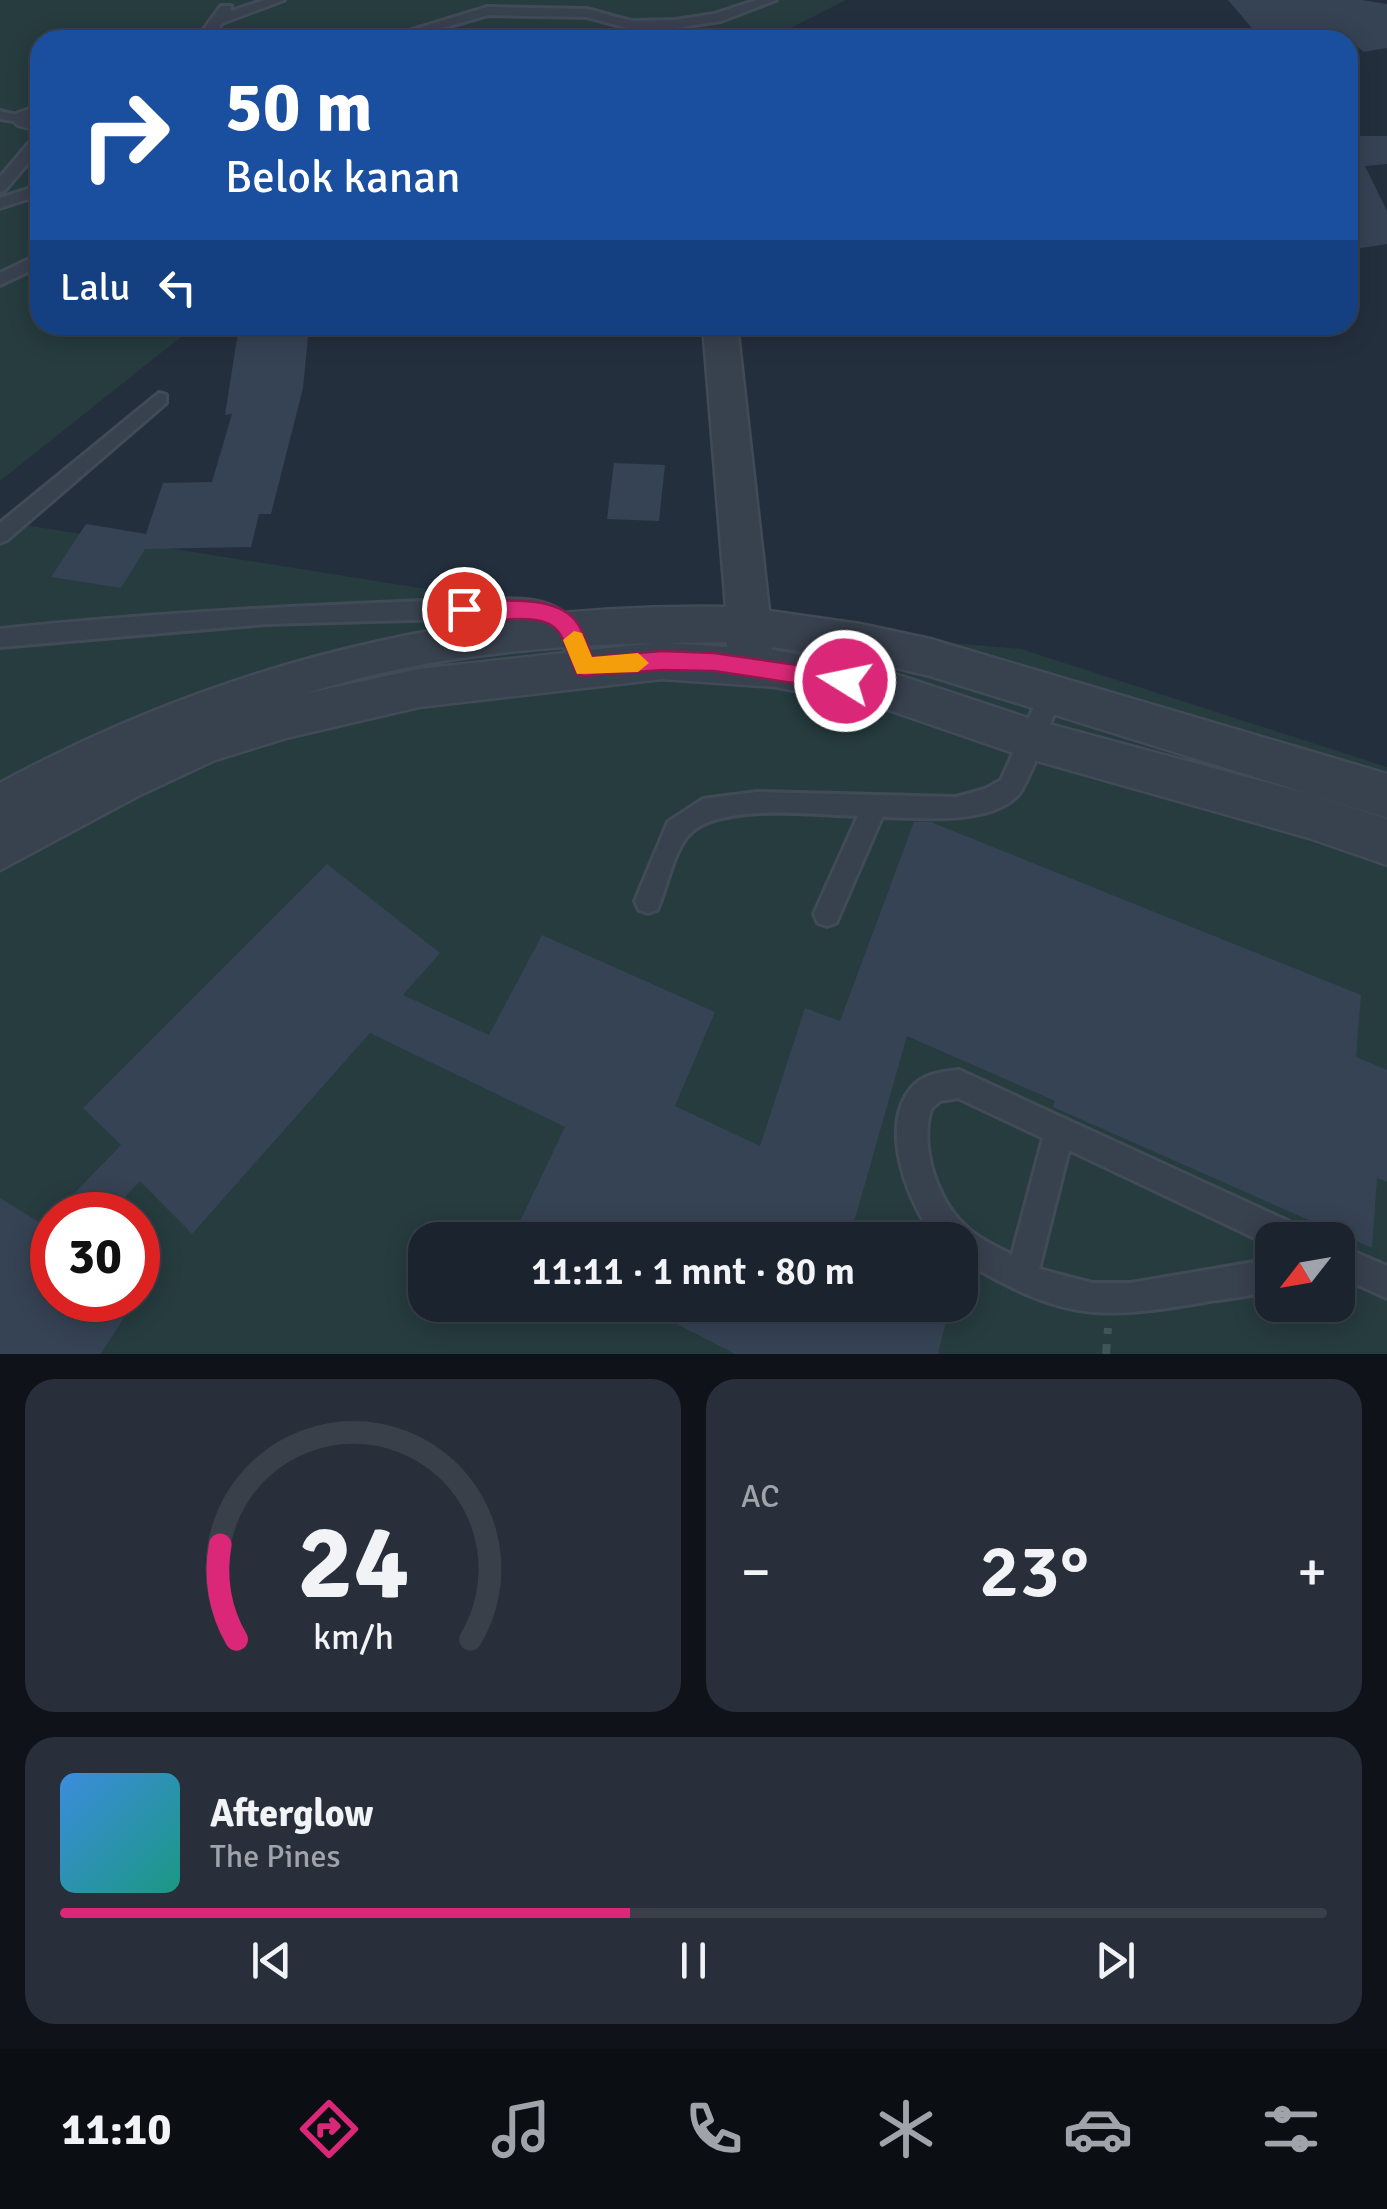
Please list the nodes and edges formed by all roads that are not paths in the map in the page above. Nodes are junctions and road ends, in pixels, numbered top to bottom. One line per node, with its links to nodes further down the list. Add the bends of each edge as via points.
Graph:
1 (235, 0): 4 (lane)
2 (278, 0): 4 (lane)
3 (770, 0): 6 (lane, via 676,24 488,11)
4 (218, 20): 5 (lane)
5 (211, 30)
6 (421, 30)
7 (29, 121): 8 (lane)
8 (0, 187)
9 (30, 193): 10 (lane)
10 (0, 203)
11 (30, 264): 12 (lane)
12 (0, 280)
13 (721, 335): 18 (street)
14 (160, 400): 15 (lane)
15 (0, 535)
16 (0, 638): 17 (lane, via 124,623 412,610 536,612 559,618)
17 (577, 647): 18 (street, via 662,660); 23 (street, via 286,718 202,744)
18 (750, 647): 19 (street, via 894,649); 20 (street)
19 (1050, 694): 20 (lane); 21 (street)
20 (1034, 740): 22 (lane, via 1010,787 991,798 956,808); 24 (street)
21 (1387, 796)
22 (874, 806): 25 (lane, via 758,803 703,810 676,830); 26 (lane)
23 (9, 822)
24 (1387, 842)
25 (648, 901)
26 (828, 914)
27 (1060, 1130): 28 (lane, via 959,1084 924,1096 911,1142 914,1168); 29 (lane); 32 (lane)
28 (940, 1222)
29 (1256, 1222)
30 (978, 1252): 32 (lane)
31 (1355, 1268): 34 (lane)
32 (1021, 1278): 33 (lane, via 1071,1297 1111,1302)
33 (1255, 1278)
34 (1387, 1282)

